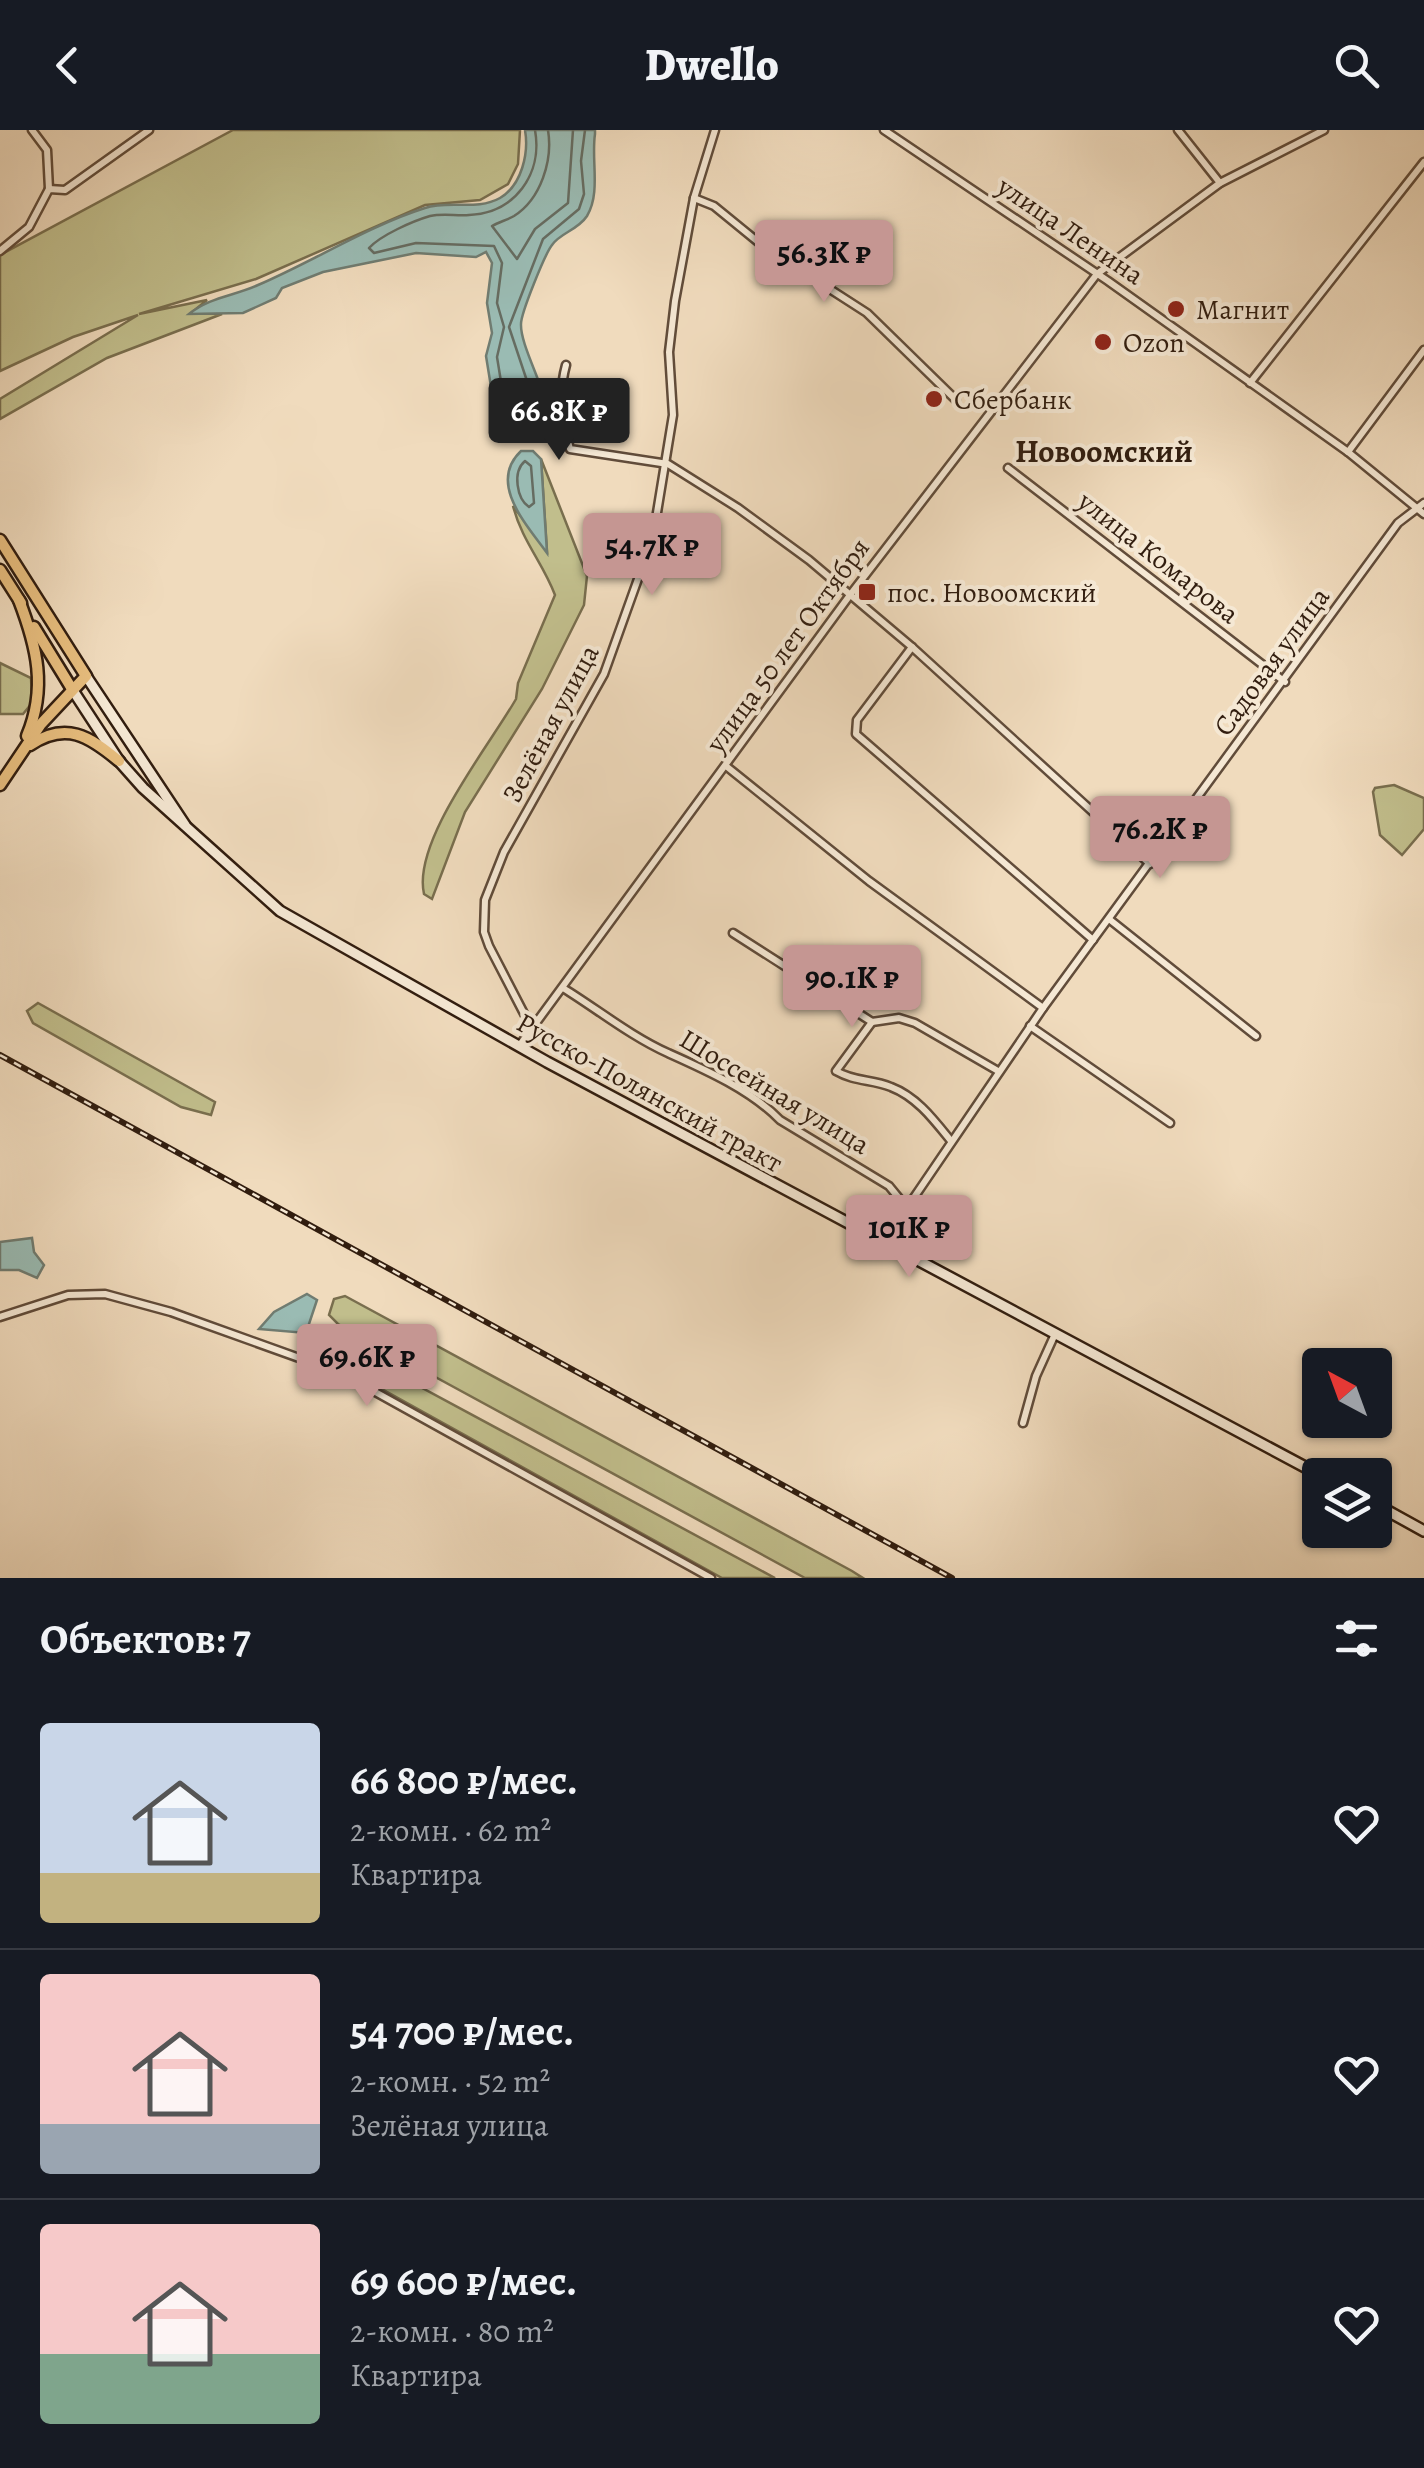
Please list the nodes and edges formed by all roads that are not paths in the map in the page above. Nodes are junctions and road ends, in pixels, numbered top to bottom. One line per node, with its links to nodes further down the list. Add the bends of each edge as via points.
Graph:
1 (32, 130): 9 (street, via 47,150)
2 (149, 130): 9 (street, via 65,190)
3 (715, 130): 10 (street, Зелёная улица)
4 (884, 130): 12 (street, улица Ленина)
5 (1178, 130): 8 (street)
6 (1324, 130): 8 (street, улица 50 лет Октября)
7 (1424, 162): 15 (street)
8 (1220, 183): 12 (street, улица 50 лет Октября)
9 (49, 189): 11 (street, via 29,227)
10 (694, 198): 16 (street, via 867,313); 18 (street, Зелёная улица, via 670,340)
11 (0, 250)
12 (1097, 274): 15 (street, улица Ленина); 24 (street, улица 50 лет Октября)
13 (1424, 350): 17 (street)
14 (566, 364): 18 (street, via 562,420 570,449)
15 (1250, 382): 17 (street, улица Ленина)
16 (956, 400)
17 (1348, 452): 20 (street, улица Ленина)
18 (668, 464): 24 (street); 43 (street, Зелёная улица, via 653,537 616,646 504,852 485,900 489,946)
19 (1008, 468): 28 (street, улица Комарова)
20 (1420, 505): 21 (street, улица Ленина); 28 (street, Садовая улица, via 1398,523)
21 (1424, 514)
22 (0, 540): 27 (main road, Русско-Полянский тракт)
23 (0, 570): 25 (main road, Русско-Полянский тракт)
24 (850, 595): 26 (street); 32 (street, улица 50 лет Октября)
25 (18, 600): 29 (main road, Русско-Полянский тракт); 30 (main road, via 36,648 39,680)
26 (912, 648): 35 (street); 38 (street, via 857,720 856,734)
27 (86, 676): 29 (main road); 34 (main road, Русско-Полянский тракт)
28 (1285, 682): 35 (street, Садовая улица)
29 (72, 689): 30 (main road); 31 (main road, Русско-Полянский тракт)
30 (21, 751): 31 (main road, via 71,731); 33 (main road)
31 (119, 762): 34 (main road, Русско-Полянский тракт)
32 (726, 766): 39 (street, улица 50 лет Октября); 40 (street)
33 (0, 785)
34 (189, 832): 45 (main road, Русско-Полянский тракт, via 280,911)
35 (1150, 864): 36 (street, Садовая улица)
36 (1109, 919): 38 (street, Садовая улица); 44 (street)
37 (733, 933): 41 (street)
38 (1093, 940): 40 (street, Садовая улица)
39 (563, 988): 43 (street, улица 50 лет Октября); 49 (street, Шоссейная улица, via 768,1108 888,1186)
40 (1043, 1008): 42 (street, Садовая улица)
41 (872, 1022): 46 (street, via 914,1023); 48 (street, via 836,1071 909,1096)
42 (1030, 1026): 46 (street, Садовая улица); 47 (street)
43 (532, 1029): 45 (street, улица 50 лет Октября)
44 (1256, 1036)
45 (518, 1046): 50 (main road, Русско-Полянский тракт)
46 (998, 1071): 48 (street, Садовая улица)
47 (1170, 1122)
48 (951, 1141): 49 (street, Садовая улица)
49 (907, 1208): 50 (street, Садовая улица)
50 (882, 1244): 52 (main road, Русско-Полянский тракт)
51 (0, 1316): 57 (street, via 68,1295 105,1294 318,1364)
52 (1056, 1334): 53 (street); 54 (main road, Русско-Полянский тракт)
53 (1023, 1424)
54 (1302, 1465)
55 (1392, 1513): 56 (main road)
56 (1424, 1531)
57 (711, 1578)

